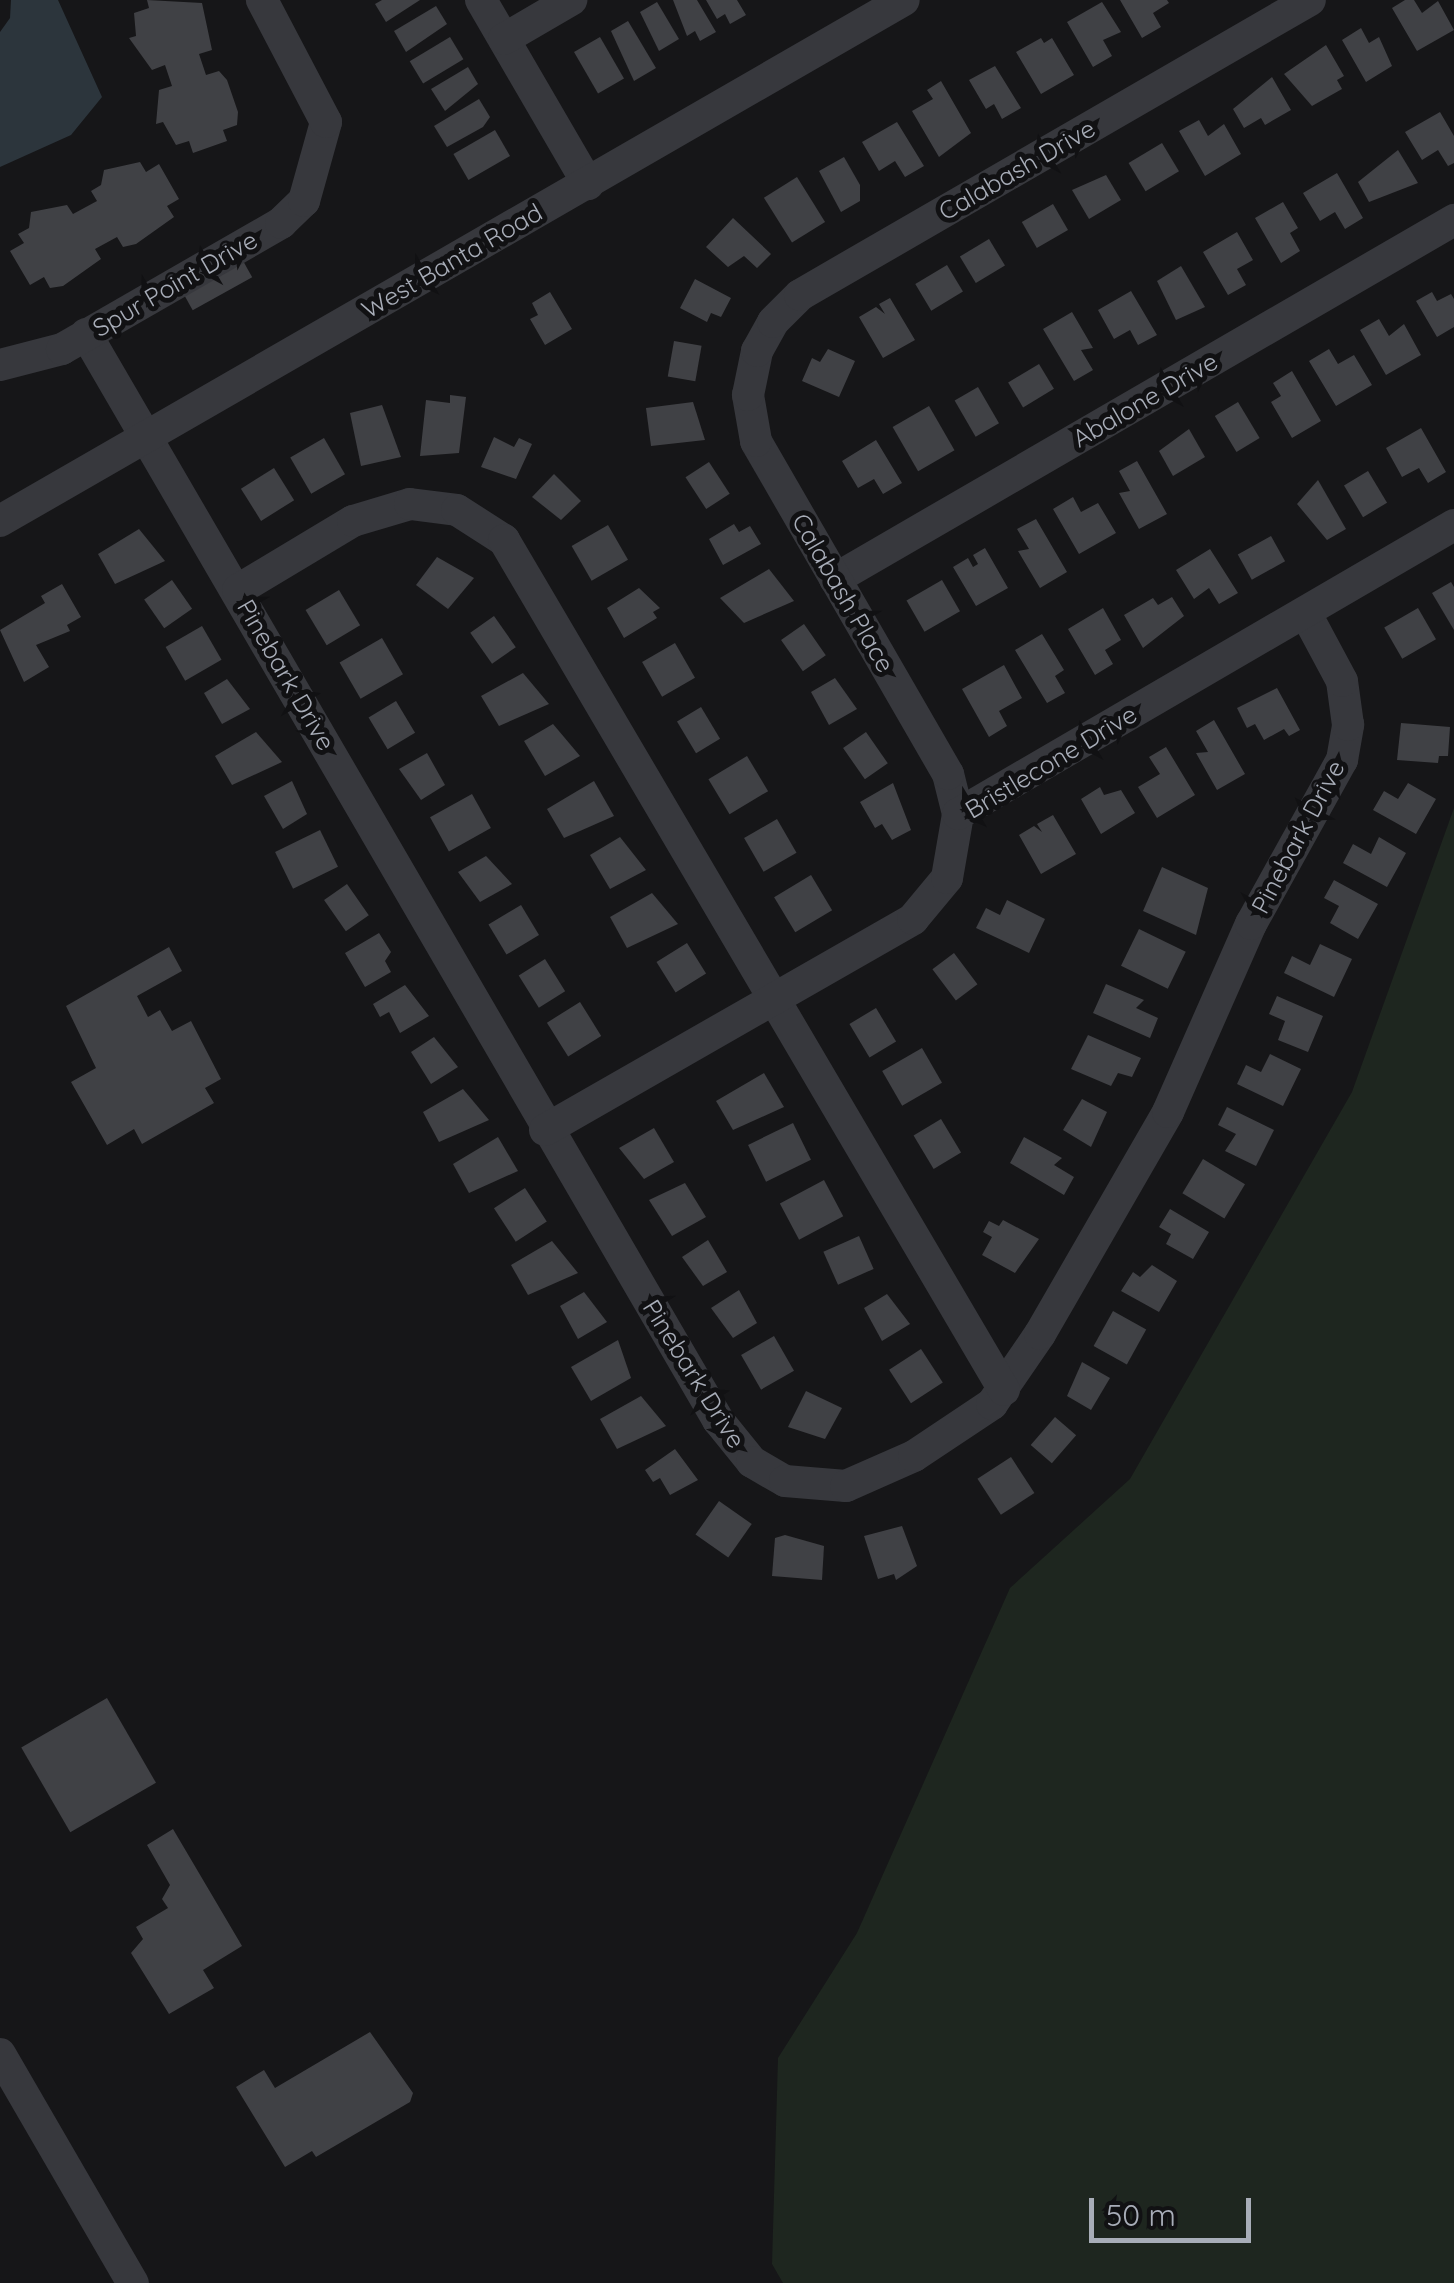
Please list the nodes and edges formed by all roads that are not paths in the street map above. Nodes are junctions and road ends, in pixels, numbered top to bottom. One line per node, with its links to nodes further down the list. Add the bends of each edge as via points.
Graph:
1 (262, 0): 9 (street, Spur Point Drive, via 322,108 325,135 294,214)
2 (481, 0): 6 (street)
3 (571, 0): 6 (street)
4 (904, 0): 7 (street, West Banta Road)
5 (1310, 0): 11 (street, Calabash Drive, via 800,295 773,322)
6 (504, 39): 7 (street)
7 (588, 184): 12 (street, West Banta Road)
8 (1454, 220): 15 (street, Abalone Drive)
9 (86, 334): 10 (street, Spur Point Drive, via 40,358); 12 (street, Pinebark Drive)
10 (0, 365)
11 (752, 367): 15 (street, Calabash Place, via 748,404 756,441)
12 (146, 436): 13 (street, West Banta Road); 16 (street, Pinebark Drive)
13 (0, 521)
14 (1454, 525): 17 (street, Bristlecone Drive)
15 (835, 580): 18 (street, Calabash Place, via 948,774)
16 (238, 590): 19 (street, via 353,522 393,508 434,504 483,521 512,548); 20 (street, Pinebark Drive)
17 (1305, 612): 18 (street, Bristlecone Drive); 21 (street, Pinebark Drive, via 1342,681 1348,708 1342,760 1252,924 1168,1112)
18 (958, 814): 19 (street, Bristlecone Drive, via 956,852 927,908)
19 (777, 1000): 20 (street, Bristlecone Drive); 21 (street)
20 (545, 1130): 21 (street, Pinebark Drive, via 728,1435 770,1473 831,1488 867,1480 964,1426)
21 (1004, 1390)
22 (0, 2054): 23 (street)
23 (133, 2283)

